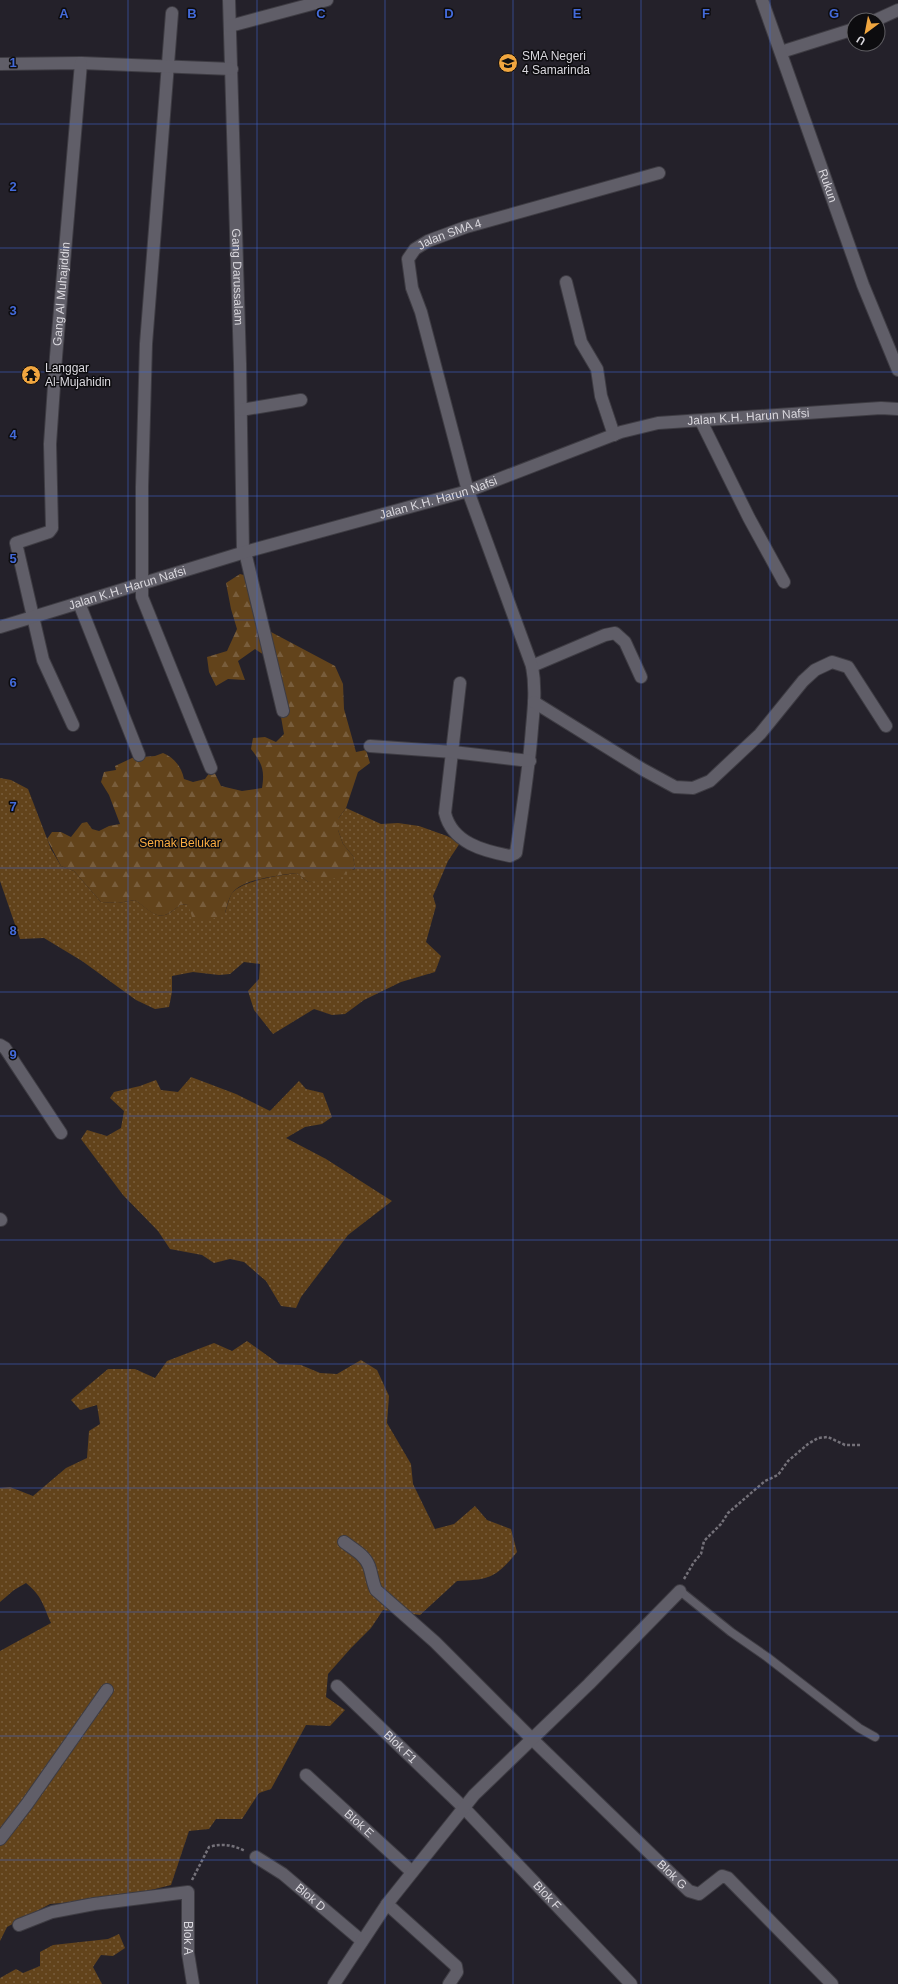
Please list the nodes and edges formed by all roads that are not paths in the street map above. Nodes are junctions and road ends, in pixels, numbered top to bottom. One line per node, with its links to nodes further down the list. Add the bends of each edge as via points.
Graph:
1 (229, 0): 7 (street, Gang Darussalam)
2 (328, 0): 7 (street)
3 (762, 0): 9 (street, Rukun)
4 (898, 10): 6 (street)
5 (172, 13): 12 (street)
6 (886, 15)
7 (230, 26): 13 (street, Gang Darussalam)
8 (846, 32): 9 (street)
9 (781, 52): 16 (street, Rukun, via 863,285)
10 (82, 63): 11 (street); 12 (street); 29 (street, Gang Al Muhajiddin, via 50,444 52,528 49,532 16,543)
11 (0, 64)
12 (169, 66): 13 (street); 27 (street, via 146,344)
13 (232, 68): 21 (street, Gang Darussalam)
14 (659, 173): 24 (street, Jalan SMA 4, via 466,227 428,241 410,254 408,265 412,288 421,312)
15 (566, 282): 23 (street, via 581,342 597,369 601,396)
16 (898, 370)
17 (301, 400): 21 (street)
18 (898, 404): 19 (street, Jalan K.H. Harun Nafsi)
19 (881, 408): 20 (street, Jalan K.H. Harun Nafsi); 22 (street, Jalan K.H. Harun Nafsi)
20 (898, 409)
21 (241, 410): 25 (street, Gang Darussalam)
22 (701, 421): 23 (street, Jalan K.H. Harun Nafsi, via 658,423); 26 (street)
23 (617, 434): 24 (street, Jalan K.H. Harun Nafsi)
24 (468, 491): 25 (street, Jalan K.H. Harun Nafsi); 31 (street)
25 (244, 552): 27 (street, Jalan K.H. Harun Nafsi); 35 (street, Gang Darussalam)
26 (784, 582)
27 (141, 584): 28 (street, Jalan K.H. Harun Nafsi); 42 (street, via 142,597)
28 (80, 603): 29 (street, Jalan K.H. Harun Nafsi); 40 (street)
29 (33, 617): 30 (street, Jalan K.H. Harun Nafsi); 36 (street, via 43,660)
30 (0, 627)
31 (532, 666): 32 (street, via 614,633 625,642); 34 (street)
32 (641, 677)
33 (460, 683): 39 (street)
34 (534, 702): 37 (street, via 675,788 693,788 710,781 760,734 807,677 823,664 832,662 848,667); 41 (street)
35 (283, 711)
36 (73, 725)
37 (886, 726)
38 (370, 746): 39 (street)
39 (453, 752): 41 (street); 41 (street, via 447,822 452,830 476,848 510,856 516,853)
40 (139, 755)
41 (530, 761)
42 (211, 768)
43 (0, 1045): 44 (street, via 5,1048)
44 (61, 1133)
45 (344, 1542): 50 (street, via 363,1556 369,1566 371,1581 376,1590 435,1642)
46 (680, 1591): 49 (lane, via 731,1632); 50 (street)
47 (337, 1686): 52 (street, Blok F1)
48 (107, 1690): 53 (street)
49 (875, 1737)
50 (532, 1739): 52 (street, via 474,1795); 63 (street, Blok G, via 689,1891 699,1894 722,1876 728,1878)
51 (306, 1775): 55 (street, Blok E)
52 (464, 1808): 55 (street); 59 (street, Blok F)
53 (0, 1839)
54 (256, 1857): 58 (street, Blok D, via 283,1874)
55 (412, 1872): 56 (street)
56 (387, 1904): 58 (street); 62 (street, via 456,1966 457,1972)
57 (19, 1925): 60 (street, Blok A, via 52,1912 188,1892 188,1953)
58 (362, 1941): 61 (street)
59 (630, 1983)
60 (193, 1984)
61 (334, 1984)
62 (449, 1984)
63 (832, 1984)

